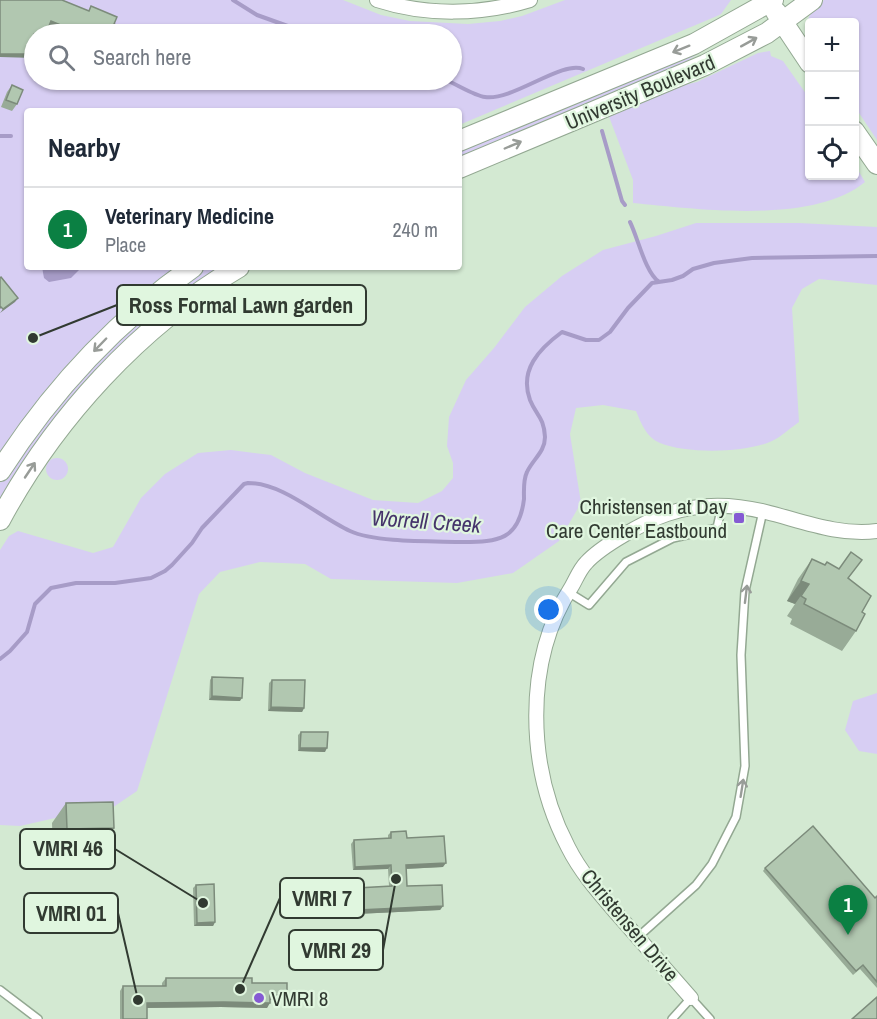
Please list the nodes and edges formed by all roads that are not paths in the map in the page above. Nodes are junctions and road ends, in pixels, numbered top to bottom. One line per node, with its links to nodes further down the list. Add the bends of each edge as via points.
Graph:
1 (377, 0): 2 (street, via 452,12)
2 (530, 0)
3 (812, 0): 5 (main road, University Boulevard)
4 (770, 1): 5 (main road); 8 (main road, University Boulevard, one-way to 8, via 694,44)
5 (783, 22): 6 (main road); 10 (main road, University Boulevard, one-way to 5, via 705,65)
6 (805, 55)
7 (859, 137): 9 (main road)
8 (462, 140)
9 (877, 164)
10 (462, 167)
11 (189, 270): 13 (main road, one-way to 13, via 136,310 79,366 49,400)
12 (234, 270): 16 (main road, one-way to 12, via 15,492 71,414 125,354 187,301)
13 (0, 471)
14 (722, 505): 15 (street, Christensen Drive); 18 (street, Christensen Drive, via 667,514 615,541 586,563); 18 (lane, via 717,528 673,538 626,562 589,604)
15 (763, 511): 17 (street, Christensen Drive, via 840,530); 19 (lane, one-way to 15, via 696,885 712,864 736,817 744,775 741,655 746,591)
16 (0, 520)
17 (877, 531)
18 (568, 592): 19 (street, Christensen Drive, via 555,616 537,685 538,749 544,782 568,848 591,884)
19 (638, 937): 21 (street, Christensen Drive)
20 (0, 990): 22 (lane)
21 (691, 998): 23 (lane); 24 (lane)
22 (38, 1019)
23 (672, 1019)
24 (710, 1019)

